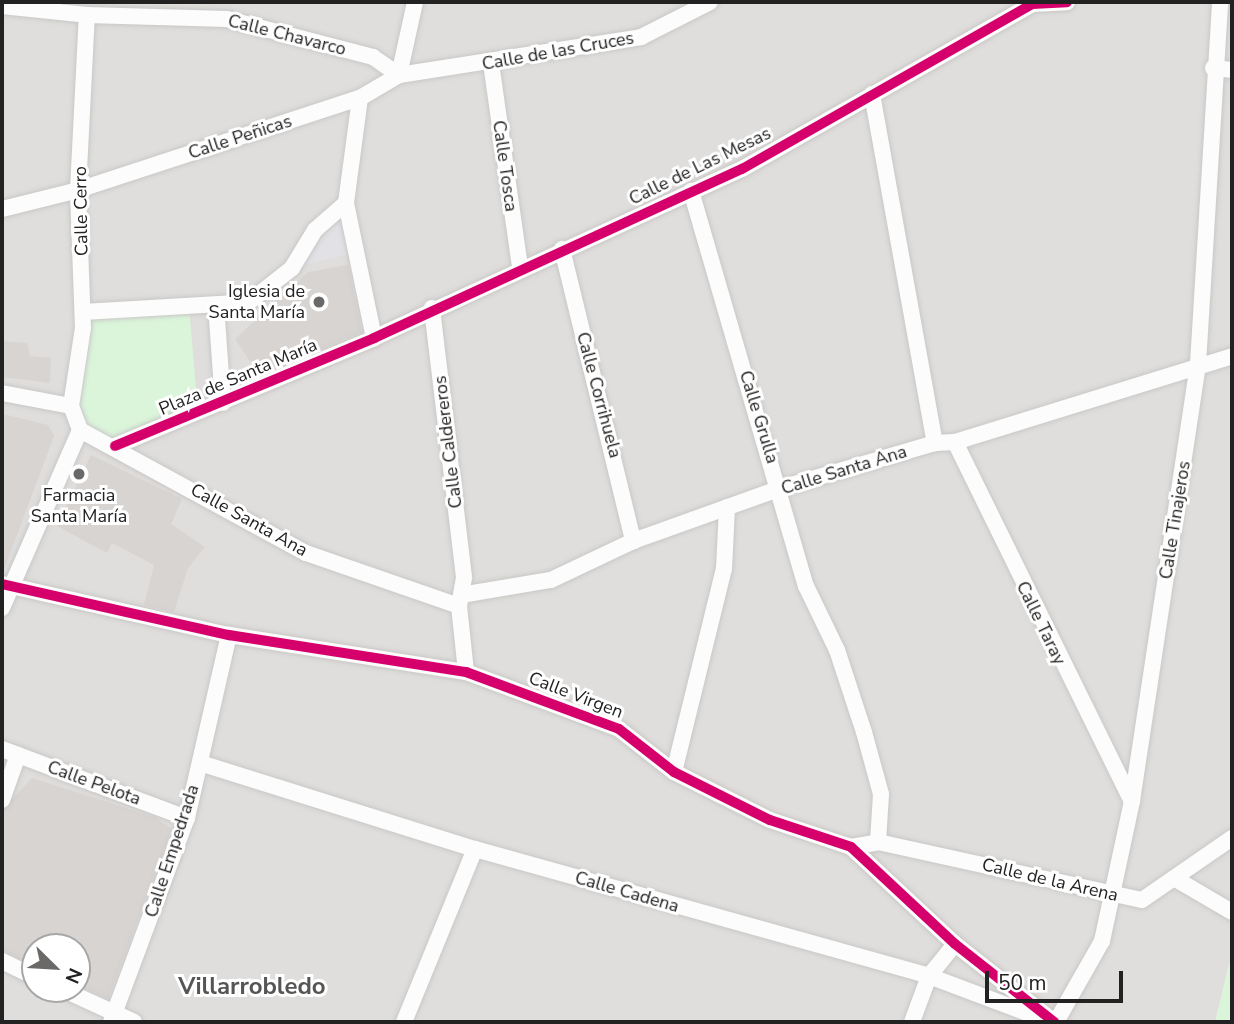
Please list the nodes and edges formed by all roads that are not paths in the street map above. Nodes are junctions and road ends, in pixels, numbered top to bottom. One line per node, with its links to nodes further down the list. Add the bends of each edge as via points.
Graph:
1 (415, 2): 11 (street)
2 (710, 2): 8 (street, Calle de las Cruces, via 641,37)
3 (1067, 2): 5 (street, Calle de Las Mesas)
4 (1220, 2): 9 (street, Calle Tinajeros)
5 (1032, 3): 12 (street, Calle de Las Mesas)
6 (2, 6): 7 (street, Calle Chavarco)
7 (98, 11): 11 (street, Calle Chavarco, via 227,19 373,57); 14 (street, Calle Cerro)
8 (491, 63): 11 (street, Calle de las Cruces); 19 (street, Calle Tosca)
9 (1213, 68): 10 (street); 25 (street, Calle Tinajeros)
10 (1232, 70)
11 (399, 75): 13 (street, Calle Peñicas)
12 (872, 94): 15 (street, Calle de Las Mesas); 31 (street)
13 (359, 98): 14 (street, Calle Peñicas); 16 (street)
14 (78, 190): 17 (street, Calle Peñicas); 22 (street, Calle Cerro)
15 (691, 191): 18 (street, Calle de Las Mesas); 33 (street, Calle Grulla)
16 (346, 203): 20 (street, via 315,230 292,268 249,302); 23 (street)
17 (2, 209)
18 (562, 249): 19 (street, Calle de Las Mesas); 35 (street, Calle Corrihuela)
19 (520, 268): 21 (street, Calle de Las Mesas)
20 (216, 305): 22 (street); 27 (street)
21 (432, 308): 23 (street, Calle de Las Mesas); 37 (street, Calle Caldereros, via 464,577)
22 (83, 312): 28 (street, Calle Cerro)
23 (374, 338): 27 (street, Plaza de Santa María)
24 (1232, 356): 25 (street, Calle Santa Ana)
25 (1198, 364): 30 (street, Calle Santa Ana); 46 (street, Calle Tinajeros)
26 (2, 393): 28 (street)
27 (223, 403): 32 (street, Plaza de Santa María)
28 (71, 406): 29 (street)
29 (80, 430): 32 (street, Calle Santa Ana); 36 (street)
30 (955, 442): 31 (street, Calle Santa Ana); 46 (street, Calle Taray)
31 (935, 443): 33 (street, Calle Santa Ana)
32 (115, 446): 37 (street, Calle Santa Ana, via 306,553)
33 (781, 488): 34 (street, Calle Santa Ana); 49 (street, Calle Grulla, via 806,586 837,650 881,794)
34 (727, 508): 35 (street, Calle Santa Ana); 44 (street, via 724,569)
35 (633, 541): 37 (street, Calle Santa Ana, via 551,580)
36 (7, 586): 38 (street); 39 (street, Calle Virgen)
37 (460, 601): 40 (street)
38 (2, 608)
39 (229, 635): 40 (street, Calle Virgen); 43 (street, Calle Empedrada)
40 (466, 672): 44 (street, Calle Virgen, via 619,729)
41 (2, 748): 42 (street, Calle Pelota)
42 (18, 755): 45 (street); 47 (street, Calle Pelota)
43 (200, 762): 47 (street, Calle Empedrada); 51 (street, Calle Cadena)
44 (674, 772): 50 (street, Calle Virgen, via 770,820)
45 (2, 800)
46 (1132, 801): 53 (street, Calle Tinajeros)
47 (187, 818): 60 (street, Calle Empedrada)
48 (1232, 838): 52 (street, Calle de la Arena)
49 (878, 842): 50 (street, Calle de la Arena); 53 (street, Calle de la Arena)
50 (851, 847): 55 (street, Calle Virgen)
51 (475, 849): 58 (street, Calle Cadena); 62 (street)
52 (1174, 878): 53 (street, Calle de la Arena, via 1142,900); 54 (street)
53 (1114, 897): 64 (street, Calle Tinajeros, via 1102,941)
54 (1232, 912)
55 (955, 944): 58 (street); 64 (street, Calle Virgen)
56 (2, 961): 57 (street)
57 (21, 970)
58 (929, 976): 63 (street); 64 (street, Calle Cadena)
59 (87, 1003): 60 (street)
60 (113, 1018): 61 (street)
61 (134, 1022)
62 (404, 1022)
63 (912, 1022)
64 (1055, 1022)

